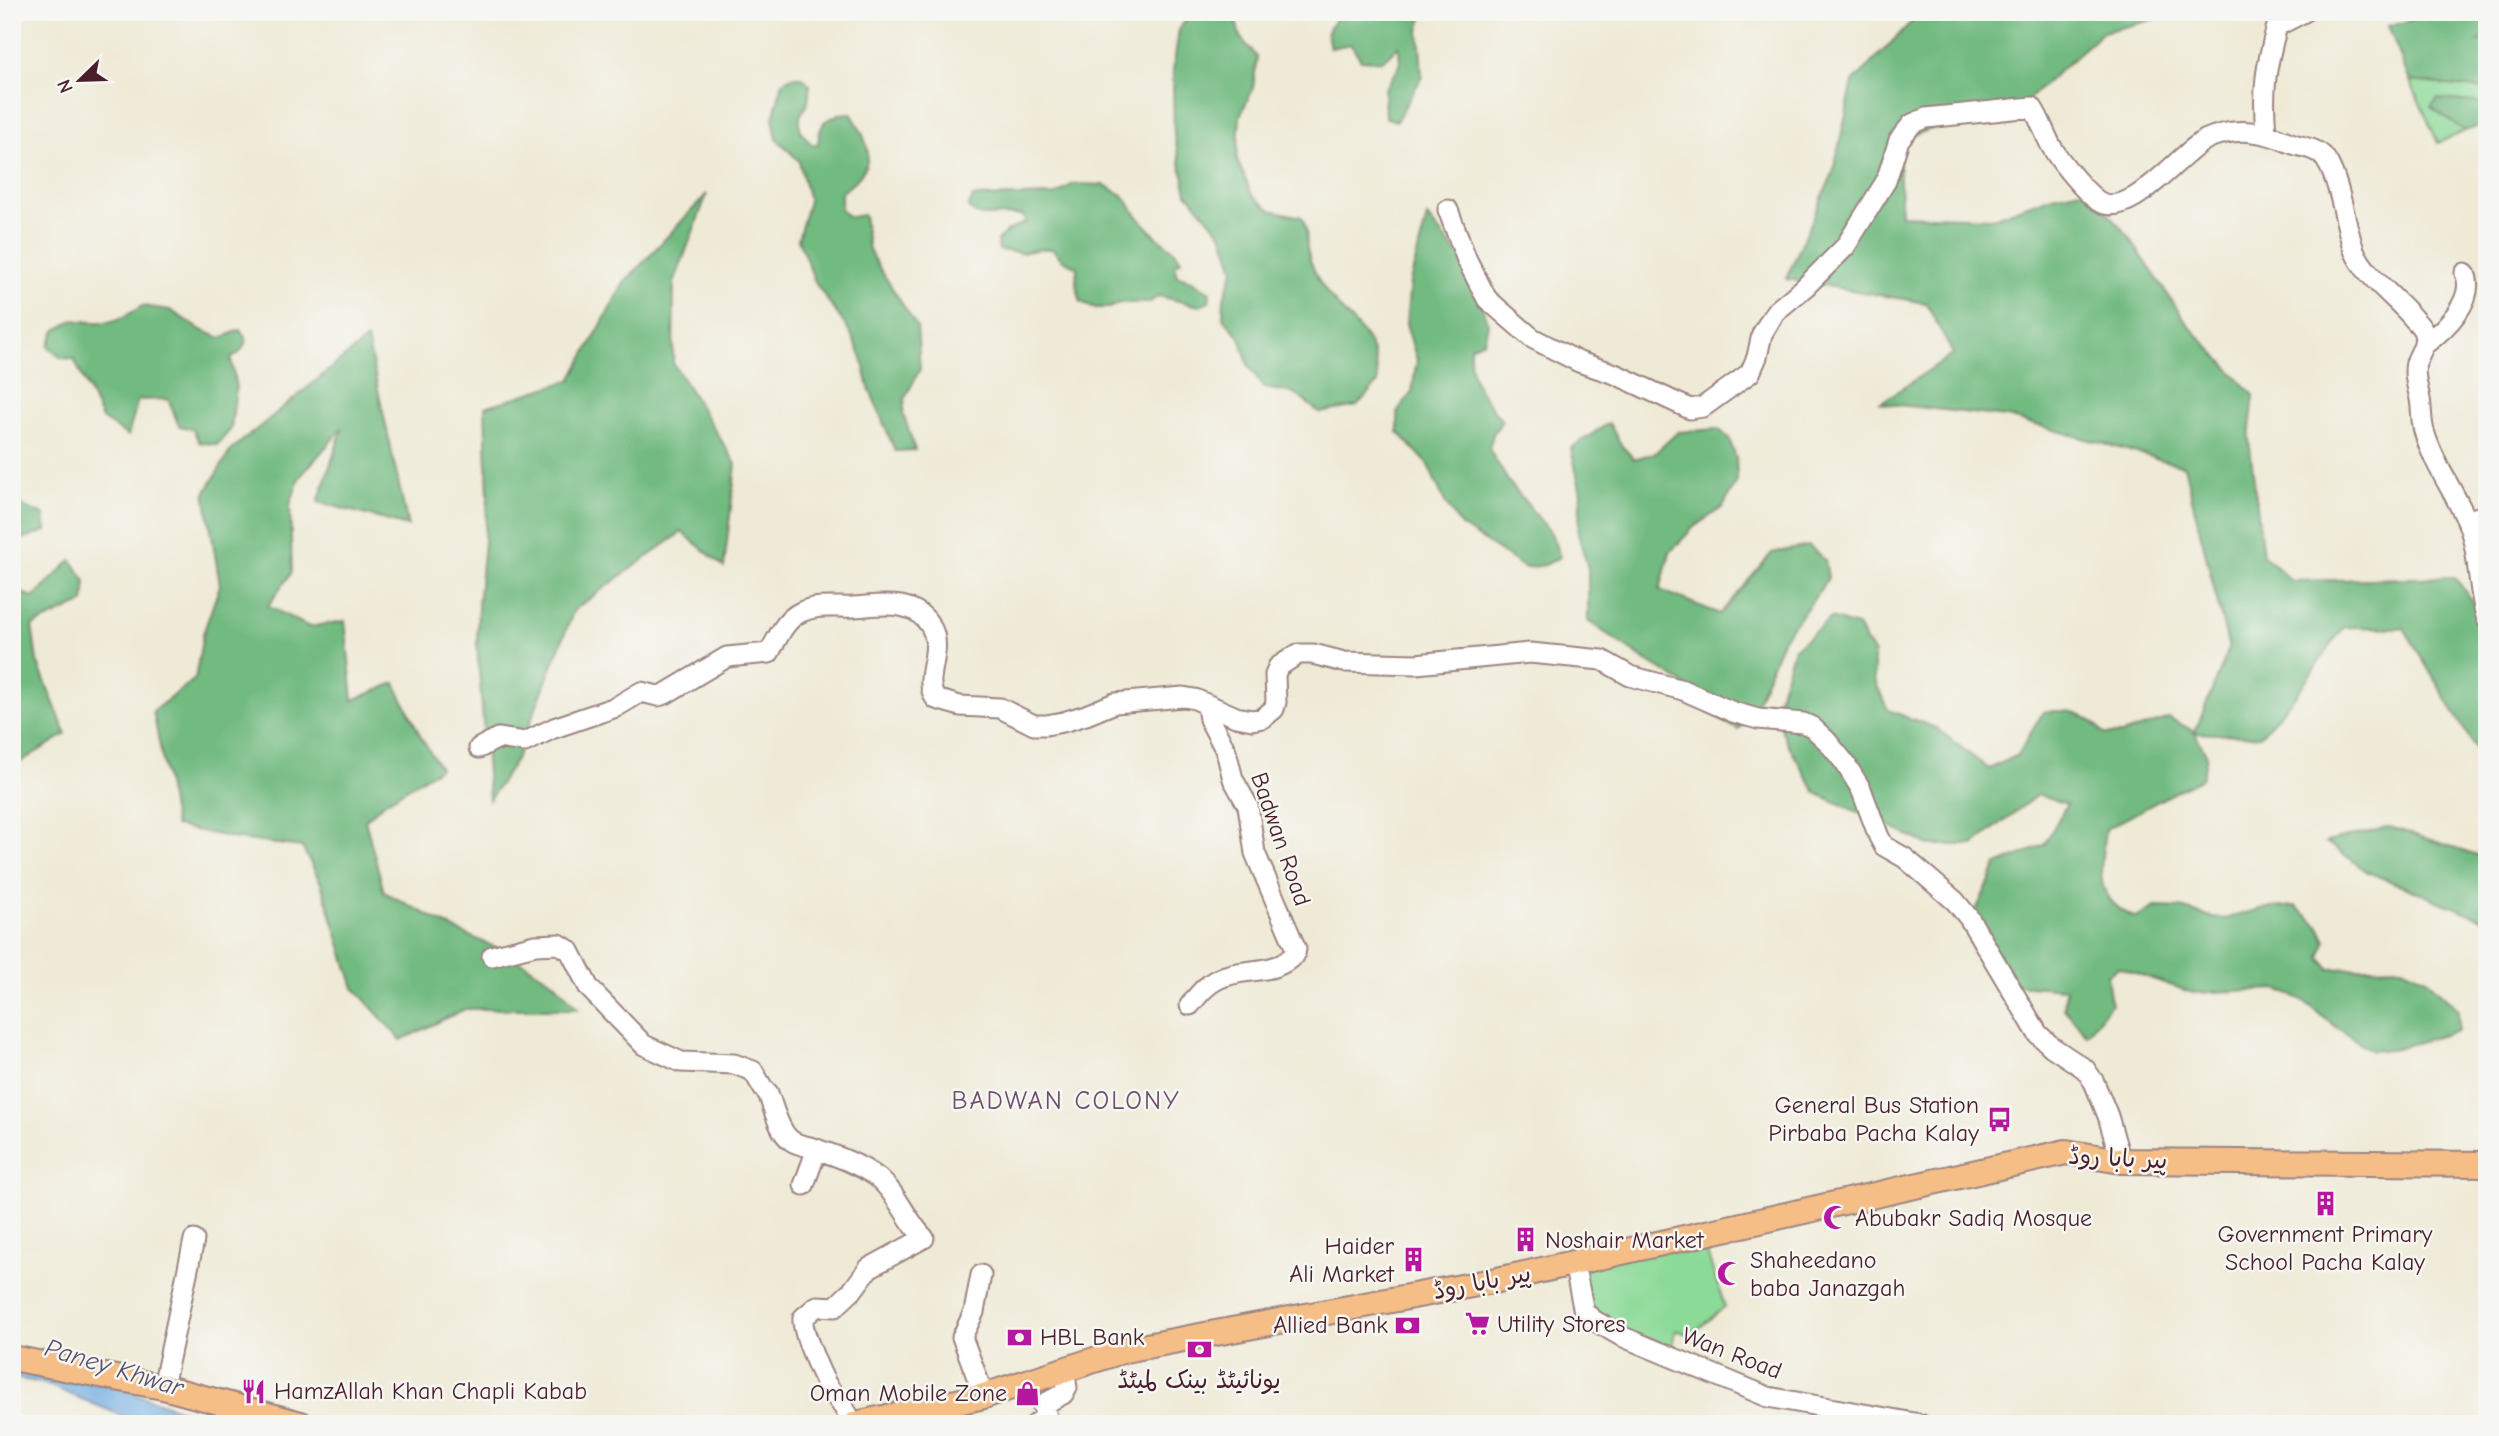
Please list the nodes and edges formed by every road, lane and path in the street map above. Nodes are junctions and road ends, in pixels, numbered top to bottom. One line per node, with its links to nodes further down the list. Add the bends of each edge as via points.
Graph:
1 (2304, 12): 2 (street, via 2277,26 2264,85)
2 (2266, 132): 3 (street, via 2223,133 2204,141 2164,176 2114,206 2099,202 2064,163 2032,107 1926,118 1912,124 1899,140 1886,181 1845,247 1775,312 1749,373 1703,407 1690,410 1532,338 1487,299 1466,260); 5 (street, via 2323,156 2358,258 2424,331)
3 (1448, 210)
4 (2465, 273): 5 (street, via 2465,300)
5 (2424, 345): 7 (street, via 2415,378 2423,429)
6 (2487, 514): 7 (street)
7 (2467, 522): 8 (street)
8 (2487, 619)
9 (1207, 706): 10 (street, via 1183,697 1138,700 1115,703 1063,722 1034,725 1000,708 960,706 936,699 930,684 937,647 933,629 911,609 896,604 814,607 787,621 769,653 727,657 665,694 641,692 616,707 525,742 498,738); 12 (street, Badwan Road, via 1233,779 1248,806 1255,853 1296,949 1277,967 1220,978 1204,988); 14 (street, via 1236,718 1263,718 1274,709 1278,667 1298,654 1344,662 1416,664 1530,653 1602,660 1630,676 1683,690 1733,712 1803,723 1827,741 1845,763 1884,846 1955,901 2038,1034 2085,1069 2108,1116)
10 (479, 748)
11 (492, 956): 13 (street, via 559,944 570,951 589,988 644,1045 681,1062 734,1063 753,1071 792,1142)
12 (1191, 1005)
13 (817, 1149): 16 (street); 26 (street, via 880,1179 924,1238 870,1268 835,1307 817,1306 803,1318 804,1332 830,1390)
14 (2121, 1161): 15 (main road, پیر بابا روڈ); 18 (main road, پیر بابا روڈ, via 2066,1152)
15 (2487, 1164)
16 (804, 1185)
17 (194, 1240): 22 (street)
18 (1574, 1263): 21 (main road, پیر بابا روڈ, via 1125,1350); 28 (street, Wan Road, via 1584,1312 1621,1336 1768,1397)
19 (981, 1275): 23 (street, via 974,1312 962,1337)
20 (12, 1358): 22 (main road)
21 (1064, 1369): 23 (main road, پیر بابا روڈ); 27 (street, via 1067,1388 1041,1405 1047,1416)
22 (163, 1387): 24 (main road)
23 (985, 1396): 26 (main road, پیر بابا روڈ)
24 (227, 1415): 25 (main road)
25 (298, 1423)
26 (854, 1424)
27 (1036, 1424)
28 (1920, 1424)

